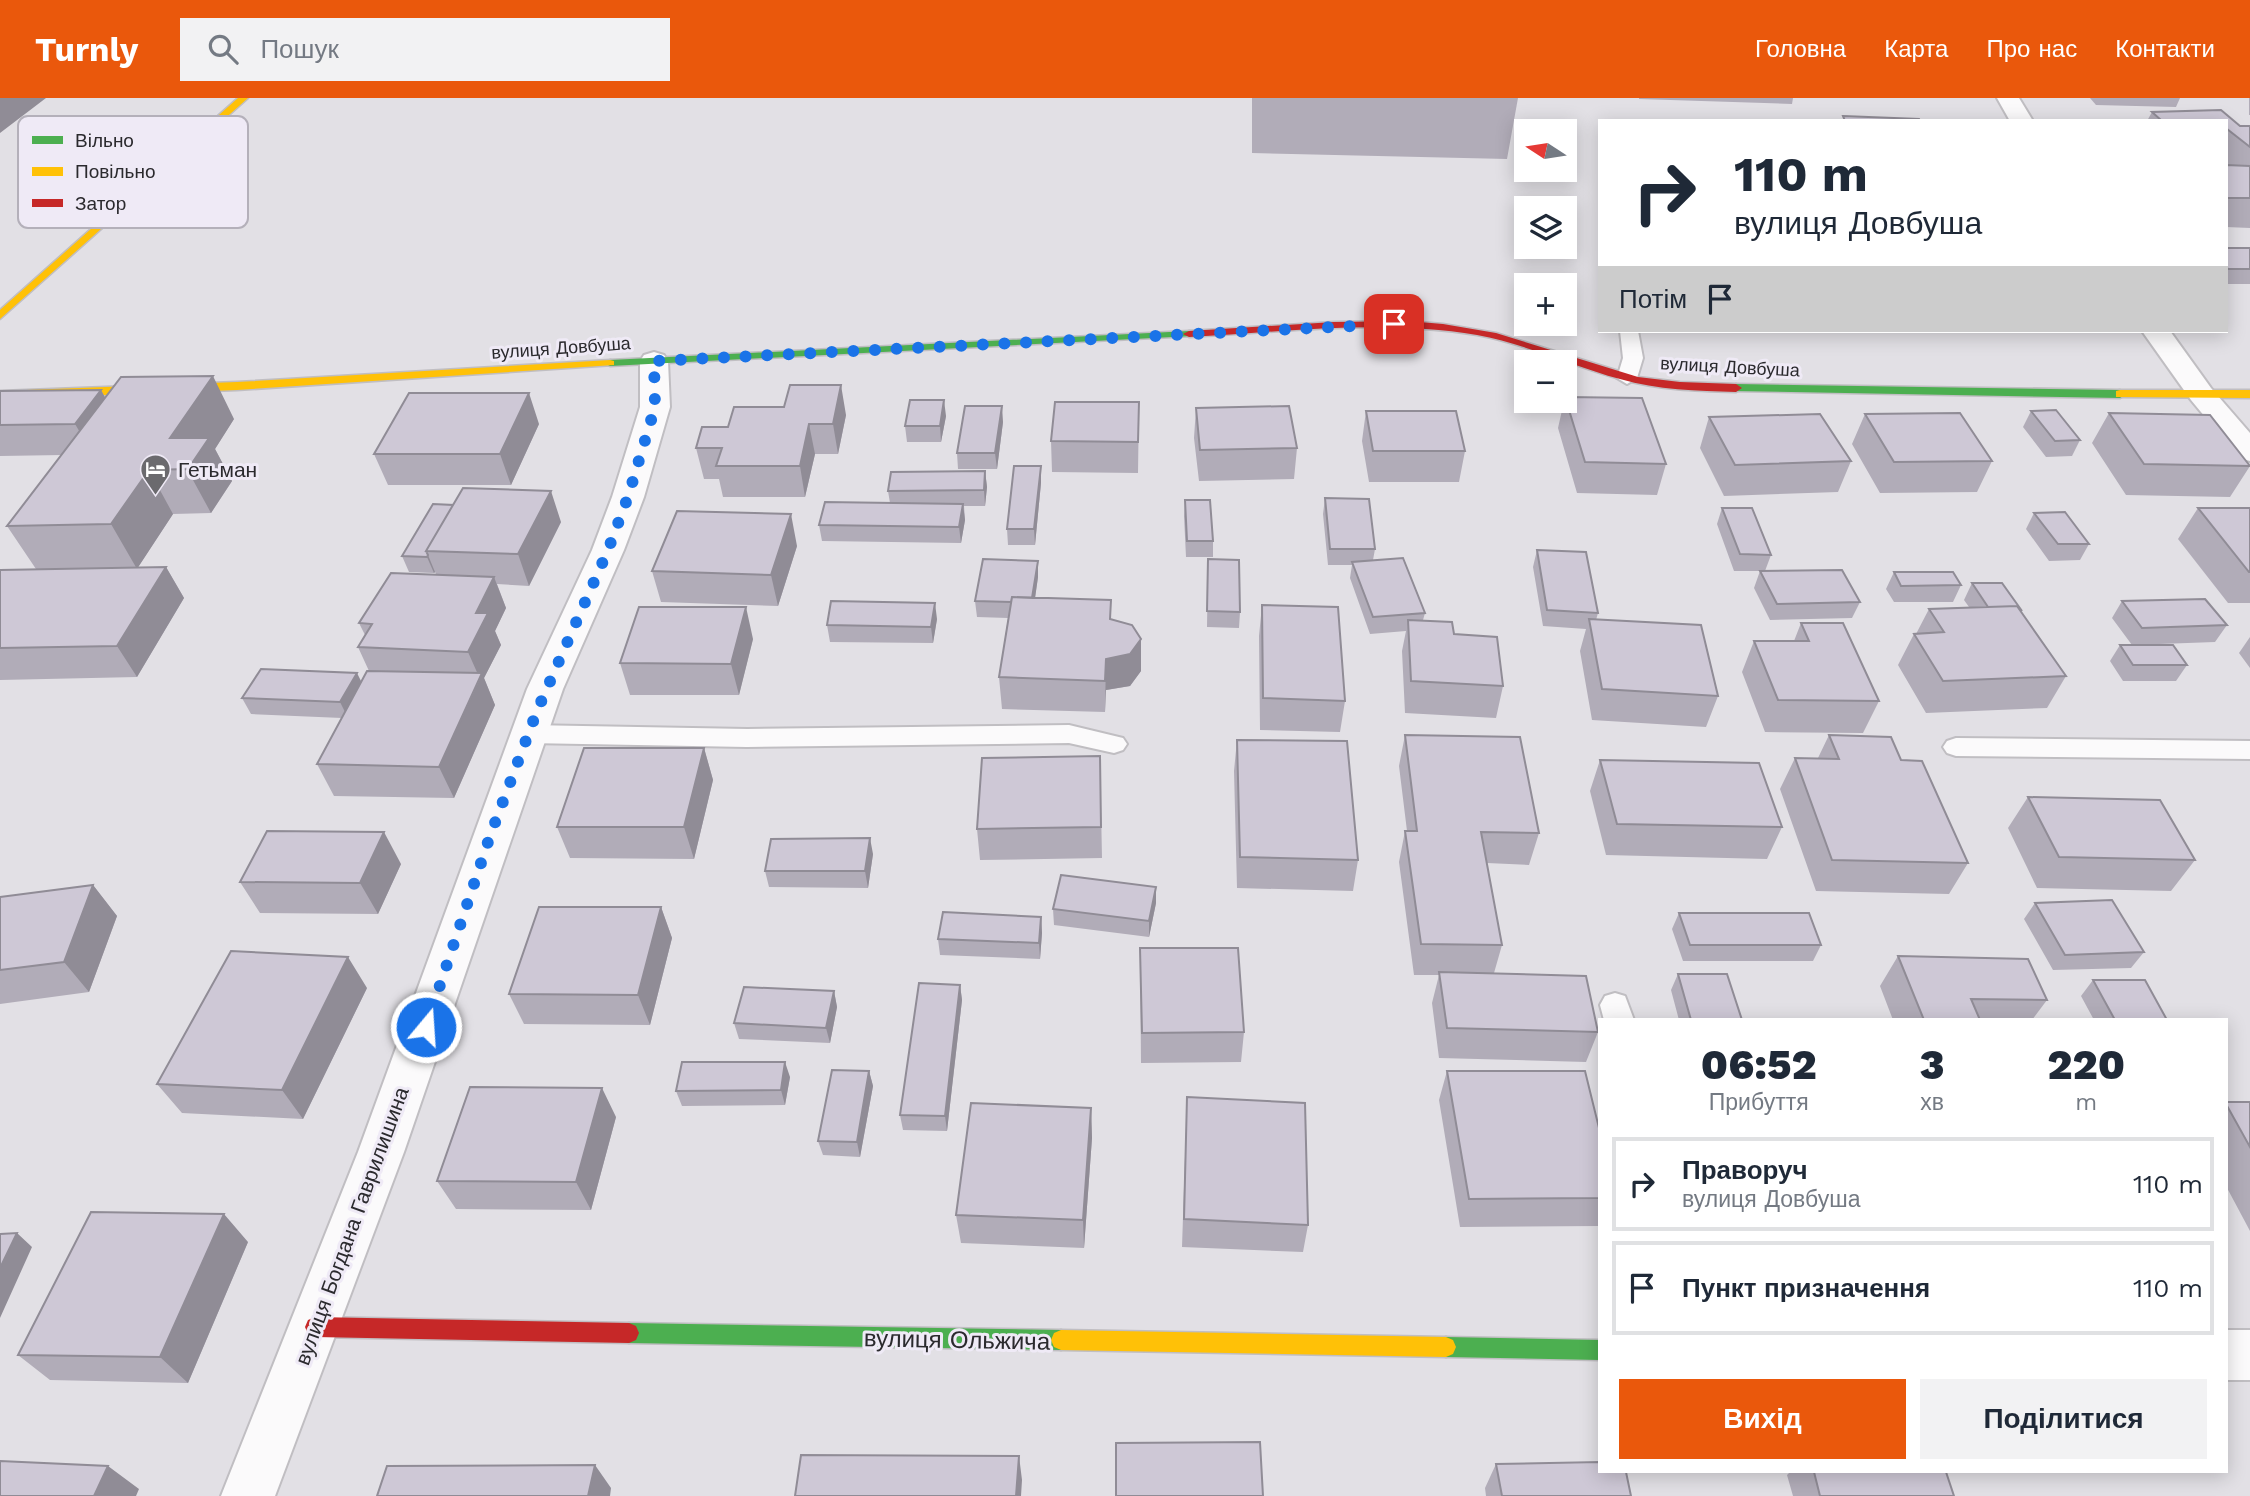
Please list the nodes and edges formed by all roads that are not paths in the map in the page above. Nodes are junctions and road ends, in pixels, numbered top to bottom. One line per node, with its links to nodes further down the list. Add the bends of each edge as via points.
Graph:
1 (243, 98): 3 (street)
2 (2008, 98): 4 (street)
3 (222, 116)
4 (2021, 119)
5 (93, 228): 6 (street)
6 (7, 303): 7 (street)
7 (0, 316)
8 (1629, 333): 11 (lane, via 1633,358)
9 (2157, 333): 12 (street)
10 (654, 361): 11 (street, вулиця Довбуша, via 1394,324 1506,338); 14 (street, вулиця Довбуша); 16 (street, вулиця Богдана Гаврилишина, via 655,407 628,497)
11 (1627, 378): 12 (street, вулиця Довбуша, via 1748,390)
12 (2201, 394): 13 (street, вулиця Довбуша); 15 (street)
13 (2250, 394)
14 (0, 395)
15 (2250, 452)
16 (528, 734): 17 (lane, via 747,738 1069,734); 20 (street, вулиця Богдана Гаврилишина)
17 (1114, 744)
18 (1956, 747): 19 (lane)
19 (2250, 750)
20 (315, 1327): 21 (street, вулиця Ольжича); 24 (street, вулиця Богдана Гаврилишина)
21 (1598, 1350)
22 (2228, 1354): 23 (street)
23 (2250, 1355)
24 (248, 1496)

